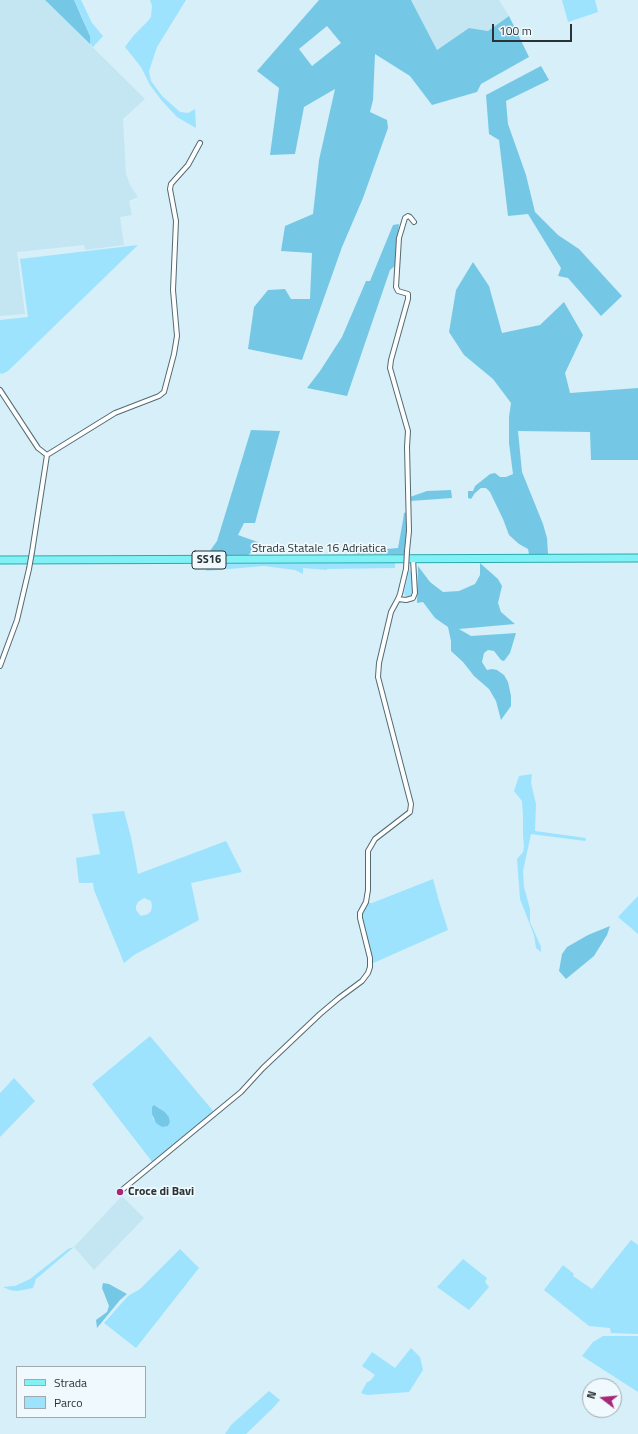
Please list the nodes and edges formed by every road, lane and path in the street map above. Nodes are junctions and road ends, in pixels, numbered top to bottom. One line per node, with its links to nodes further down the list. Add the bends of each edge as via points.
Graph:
1 (200, 143): 4 (street, via 170,189 176,221 173,290 177,336 164,392 114,414)
2 (414, 222): 8 (street, bridge, via 408,216 405,218 399,238 396,287 398,292 408,294 408,299 390,368 408,430 409,531 406,569)
3 (0, 390): 4 (street, via 38,448)
4 (47, 455): 9 (street, bridge, via 29,568 17,620)
5 (638, 558): 6 (main road, Strada Statale 16 Adriatica / SS16)
6 (416, 559): 7 (main road, Strada Statale 16 Adriatica / SS16); 8 (street, via 413,598)
7 (0, 560)
8 (398, 599): 10 (street, via 387,626 378,663 378,677 411,804 410,812 375,839 368,851 368,890 360,918 370,958 368,973 262,1068 241,1092)
9 (0, 666)
10 (122, 1190)

